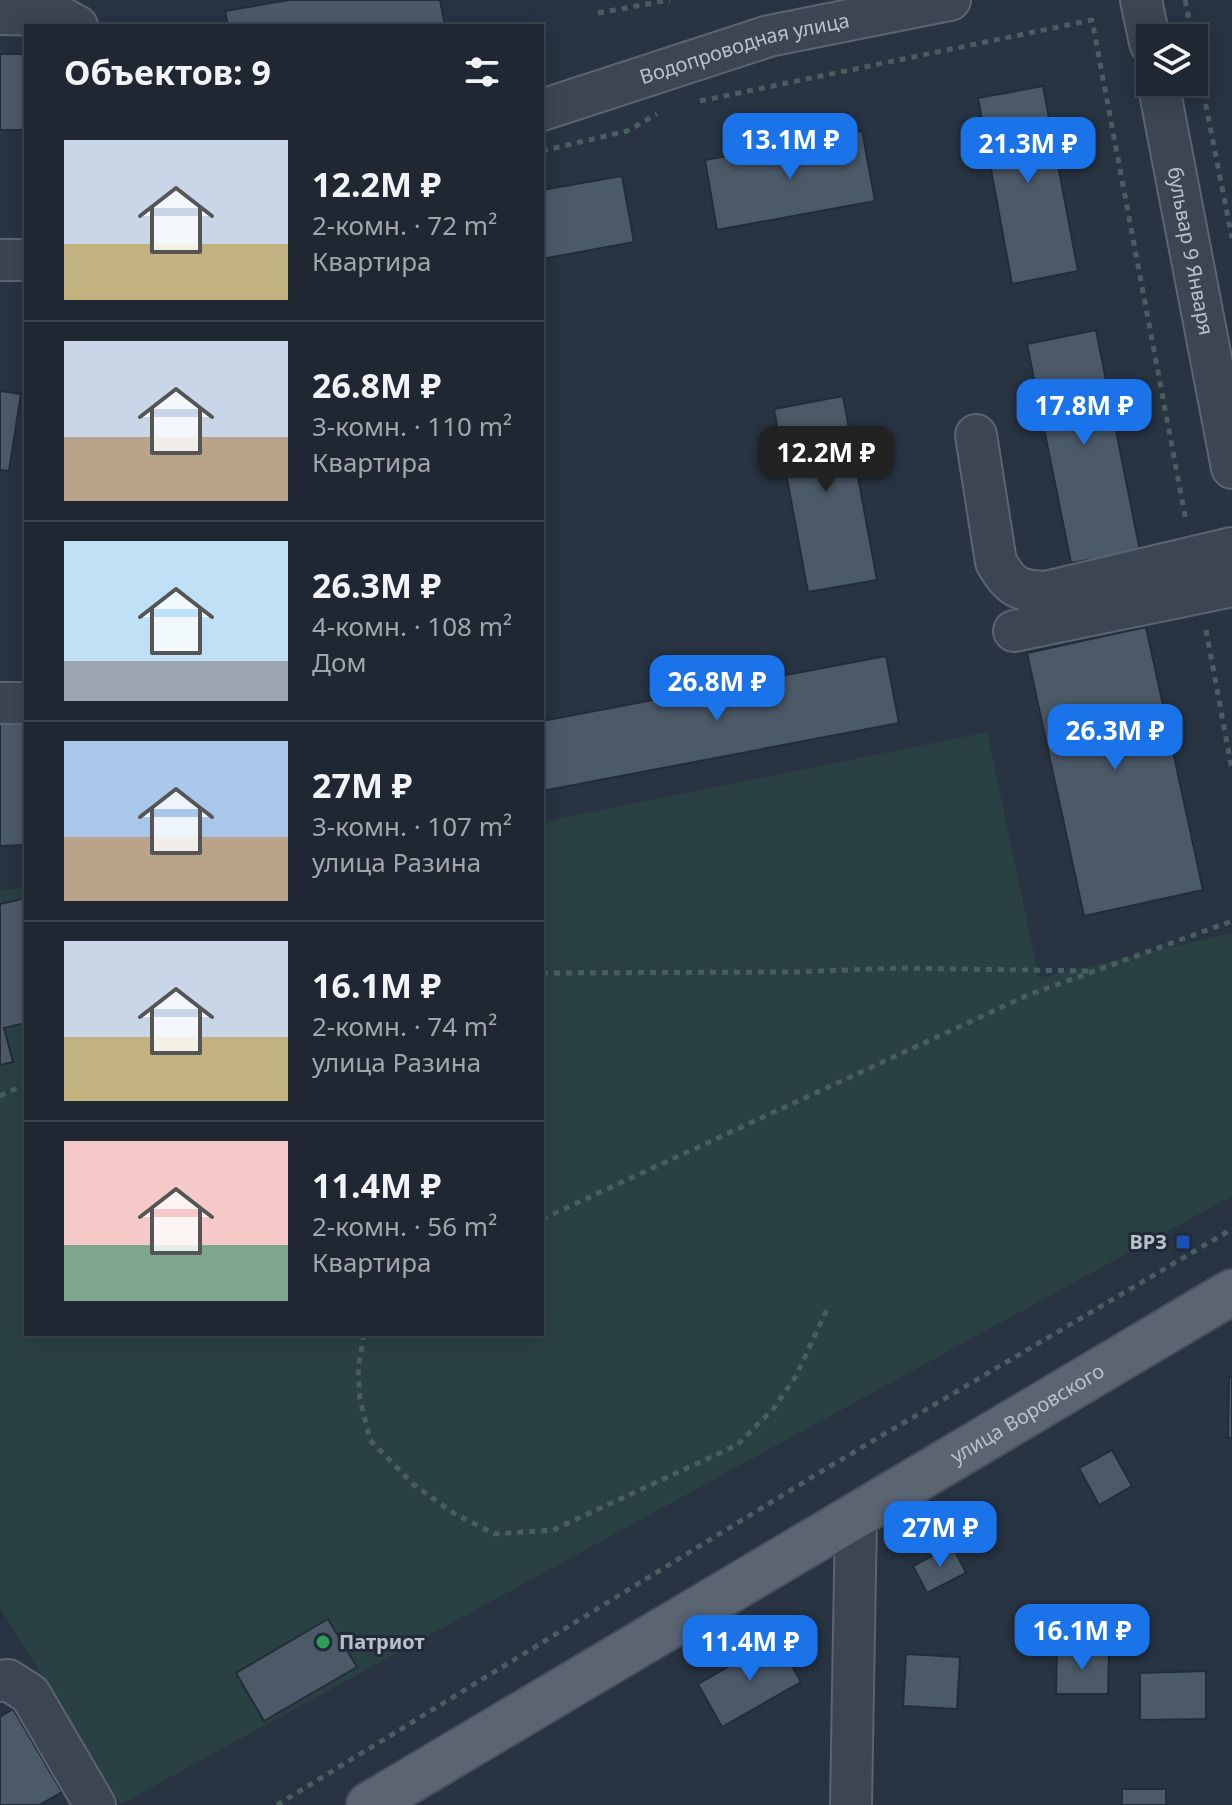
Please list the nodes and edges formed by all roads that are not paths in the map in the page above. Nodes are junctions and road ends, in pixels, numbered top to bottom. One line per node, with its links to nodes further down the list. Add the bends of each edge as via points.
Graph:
1 (950, 0): 7 (street, Водопроводная улица, via 769,36)
2 (1141, 0): 5 (street)
3 (0, 14): 4 (street, via 57,15)
4 (73, 24)
5 (1146, 24)
6 (1161, 96): 10 (street, бульвар 9 Января)
7 (544, 109)
8 (0, 260): 9 (street)
9 (24, 260)
10 (1226, 391): 12 (street, бульвар 9 Января)
11 (976, 435): 14 (street, via 996,562 1006,580 1023,591)
12 (1232, 468)
13 (1232, 548): 14 (street)
14 (1208, 579): 15 (street)
15 (1014, 631)
16 (0, 703): 17 (street)
17 (24, 703)
18 (1232, 1292): 19 (main road, улица Воровского)
19 (856, 1515): 22 (main road, улица Воровского); 23 (street)
20 (0, 1681): 21 (street, via 8,1680 30,1694)
21 (95, 1805)
22 (369, 1805)
23 (851, 1805)

